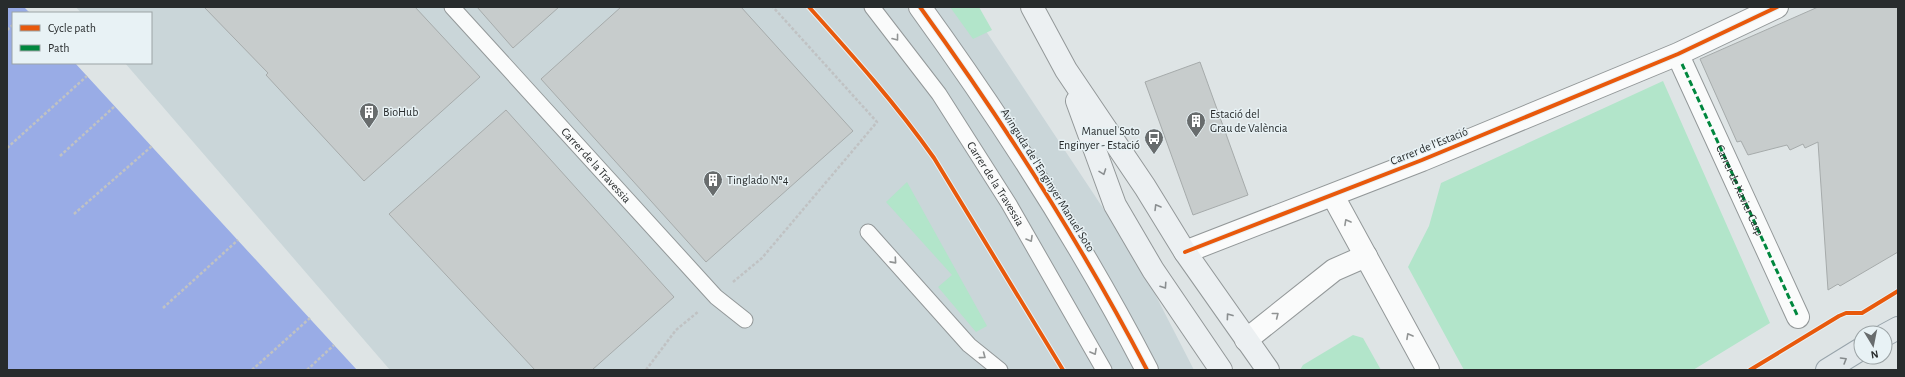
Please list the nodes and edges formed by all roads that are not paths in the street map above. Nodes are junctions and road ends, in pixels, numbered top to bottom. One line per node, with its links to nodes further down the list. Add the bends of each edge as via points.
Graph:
1 (452, 7): 13 (lane, Carrer de la Travessia, via 716,297)
2 (872, 7): 17 (lane, Carrer de la Travessia, one-way to 17, via 939,94 993,178 1040,255)
3 (920, 7): 18 (street, Avinguda de l'Enginyer Manuel Soto, via 1061,216 1113,305)
4 (1032, 7): 7 (main road)
5 (1777, 7): 6 (street, Carrer de l'Estació)
6 (1680, 59): 8 (street, Carrer de l'Estació); 12 (street, Carrer de Xavier Casp)
7 (1066, 70): 10 (main road, one-way to 7, via 1145,187); 19 (main road, one-way to 19, via 1115,205 1153,270)
8 (1333, 196): 10 (street, Carrer de l'Estació); 11 (street, one-way to 8)
9 (868, 232): 16 (lane, one-way to 16, via 969,345)
10 (1185, 252): 14 (main road, one-way to 10)
11 (1366, 256): 14 (street, one-way to 11, via 1334,270); 21 (street, one-way to 11)
12 (1798, 317)
13 (745, 320)
14 (1246, 340): 20 (main road)
15 (1853, 354): 22 (main road, one-way to 15)
16 (1000, 370)
17 (1104, 370)
18 (1147, 370)
19 (1221, 370)
20 (1268, 370)
21 (1428, 370)
22 (1826, 370)

